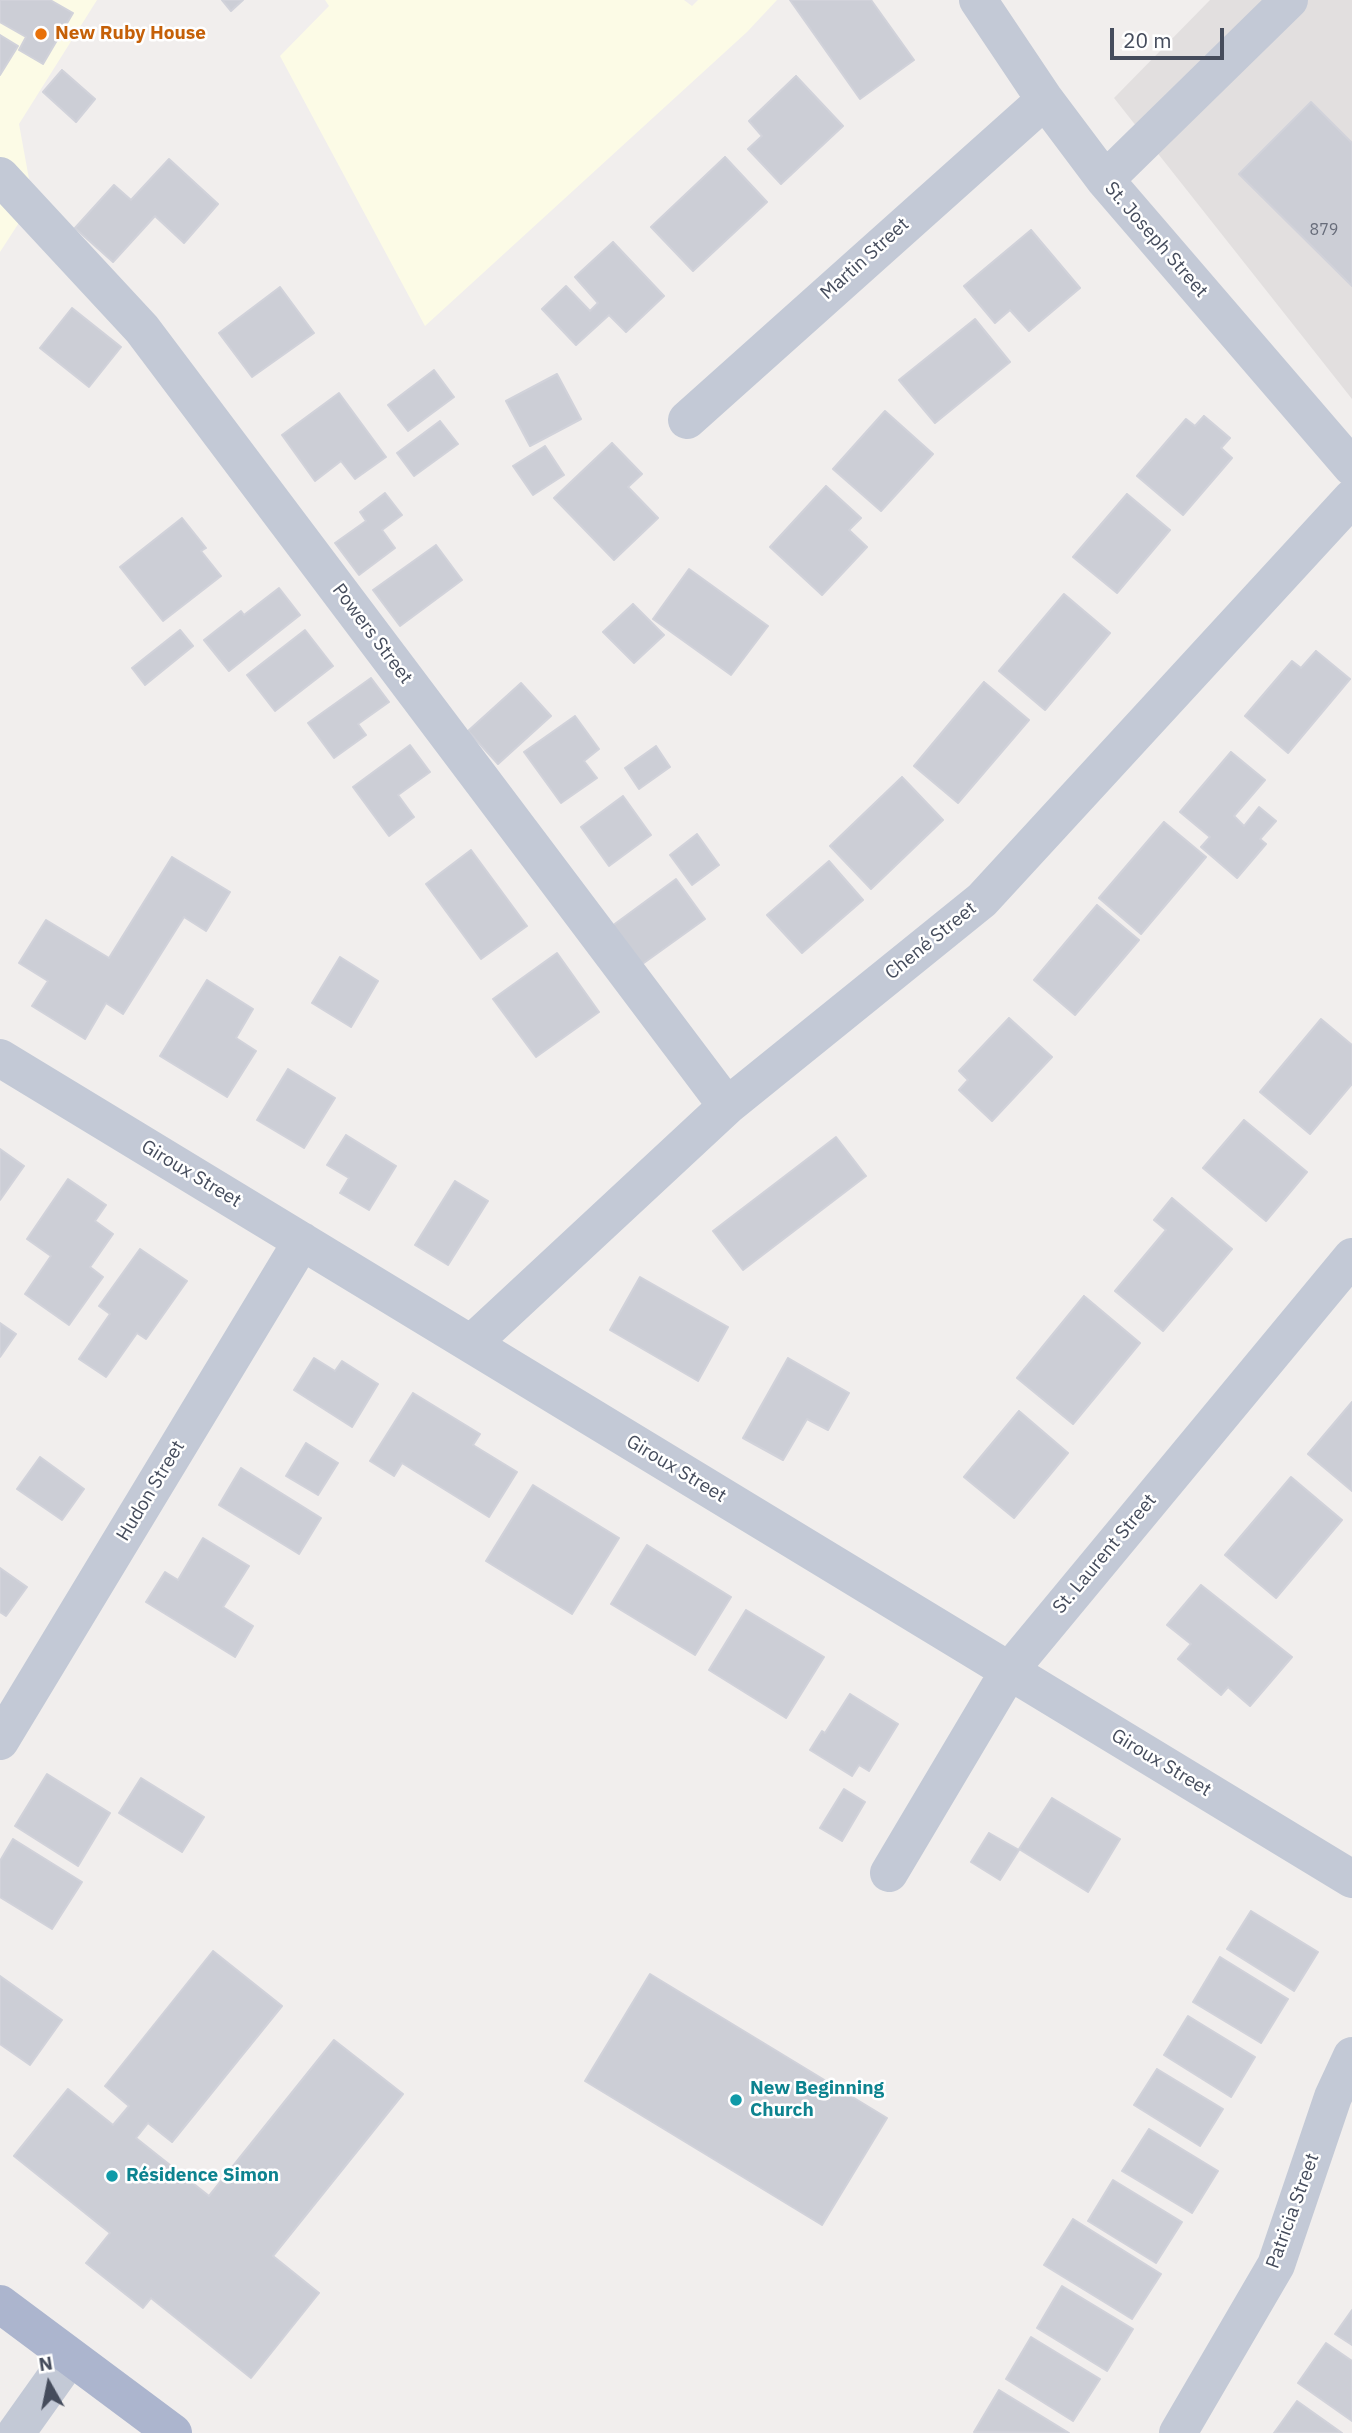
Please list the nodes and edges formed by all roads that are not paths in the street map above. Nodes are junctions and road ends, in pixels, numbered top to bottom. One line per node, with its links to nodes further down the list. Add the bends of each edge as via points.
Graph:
1 (978, 0): 3 (street, St. Joseph Street)
2 (1289, 0): 5 (street)
3 (1045, 100): 5 (street, St. Joseph Street); 6 (street, Martin Street)
4 (0, 176): 10 (street, Powers Street, via 142,329)
5 (1105, 180): 7 (street, St. Joseph Street)
6 (687, 420)
7 (1352, 467)
8 (1352, 498): 10 (street, Chené Street, via 982,900)
9 (0, 1058): 11 (street, Giroux Street)
10 (727, 1106): 13 (street, Chené Street)
11 (302, 1241): 13 (street, Giroux Street); 15 (street, Hudon Street)
12 (1352, 1257): 14 (street, St. Laurent Street)
13 (471, 1344): 14 (street, Giroux Street)
14 (1009, 1671): 16 (street, St. Laurent Street); 17 (street, Giroux Street)
15 (0, 1741)
16 (889, 1873)
17 (1352, 1879)
18 (1352, 2056): 23 (street, Patricia Street, via 1276,2265)
19 (0, 2304): 20 (main road)
20 (70, 2357): 21 (street); 22 (main road)
21 (16, 2433)
22 (173, 2433)
23 (1178, 2433)

